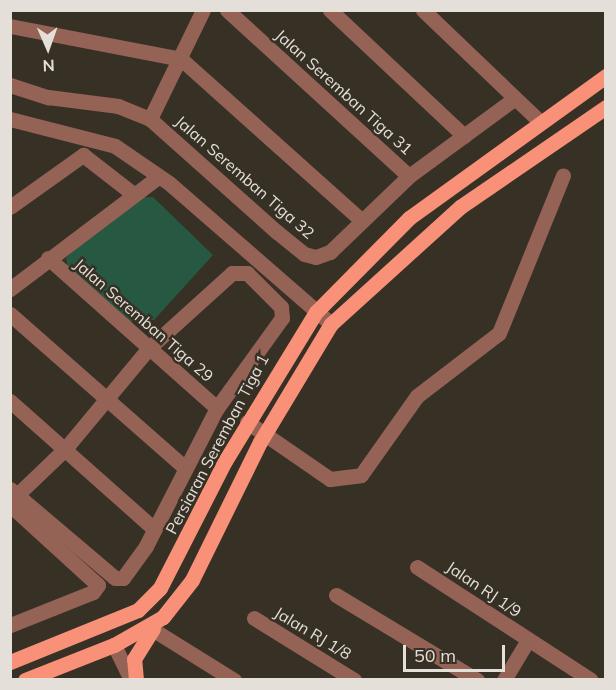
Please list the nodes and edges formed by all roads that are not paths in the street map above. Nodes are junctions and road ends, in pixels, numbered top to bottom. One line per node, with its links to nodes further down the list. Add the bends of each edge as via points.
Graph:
1 (203, 10): 6 (street)
2 (228, 10): 16 (street, Jalan Seremban Tiga 31)
3 (330, 10): 14 (street)
4 (423, 10): 9 (street)
5 (10, 26): 6 (street)
6 (181, 59): 11 (street); 20 (street)
7 (606, 76): 13 (main road, Persiaran Seremban Tiga 1)
8 (10, 85): 11 (street, Jalan Seremban Tiga 32, via 48,97 118,106)
9 (514, 99): 13 (street); 14 (street, Jalan Seremban Tiga 32)
10 (606, 107): 25 (main road, via 460,207)
11 (150, 119): 20 (street, Jalan Seremban Tiga 32, via 304,254 330,252)
12 (10, 120): 17 (street, via 86,135 114,146)
13 (540, 122): 23 (main road, Persiaran Seremban Tiga 1, via 409,218)
14 (465, 136): 16 (street, Jalan Seremban Tiga 32)
15 (563, 175): 31 (street, via 500,333 417,396 361,475 330,478)
16 (409, 176): 20 (street, Jalan Seremban Tiga 32)
17 (159, 177): 18 (street); 23 (street)
18 (132, 193): 19 (street, via 83,155); 21 (street)
19 (12, 202)
20 (363, 221)
21 (48, 258): 22 (street); 26 (street, Jalan Seremban Tiga 29)
22 (10, 289)
23 (316, 312): 25 (street); 30 (main road, Persiaran Seremban Tiga 1)
24 (10, 314): 27 (street)
25 (331, 324): 31 (main road)
26 (148, 349): 27 (street); 29 (street, Jalan Seremban Tiga 29); 29 (street, via 240,270 283,312)
27 (108, 400): 32 (street); 33 (street)
28 (10, 401): 32 (street)
29 (217, 408): 33 (street)
30 (247, 422): 31 (street); 41 (main road, Persiaran Seremban Tiga 1, via 160,588 138,610)
31 (266, 432): 38 (main road, via 192,580)
32 (65, 449): 34 (street); 35 (street)
33 (185, 468): 35 (street)
34 (13, 496): 35 (street, via 119,579); 40 (street, via 98,585 93,592)
35 (153, 528)
36 (417, 567): 43 (street, Jalan RJ 1/9)
37 (336, 595): 50 (street)
38 (163, 617): 42 (main road); 44 (main road)
39 (254, 618): 49 (street, Jalan RJ 1/8)
40 (10, 625)
41 (106, 625): 44 (main road); 45 (main road, Persiaran Seremban Tiga 1)
42 (152, 629): 46 (main road, via 134,659); 48 (street)
43 (528, 640): 51 (street); 52 (street, Jalan RJ 1/9)
44 (114, 645): 46 (street); 47 (main road)
45 (10, 662)
46 (129, 679)
47 (25, 680)
48 (234, 680)
49 (354, 680)
50 (477, 680)
51 (504, 680)
52 (591, 680)

